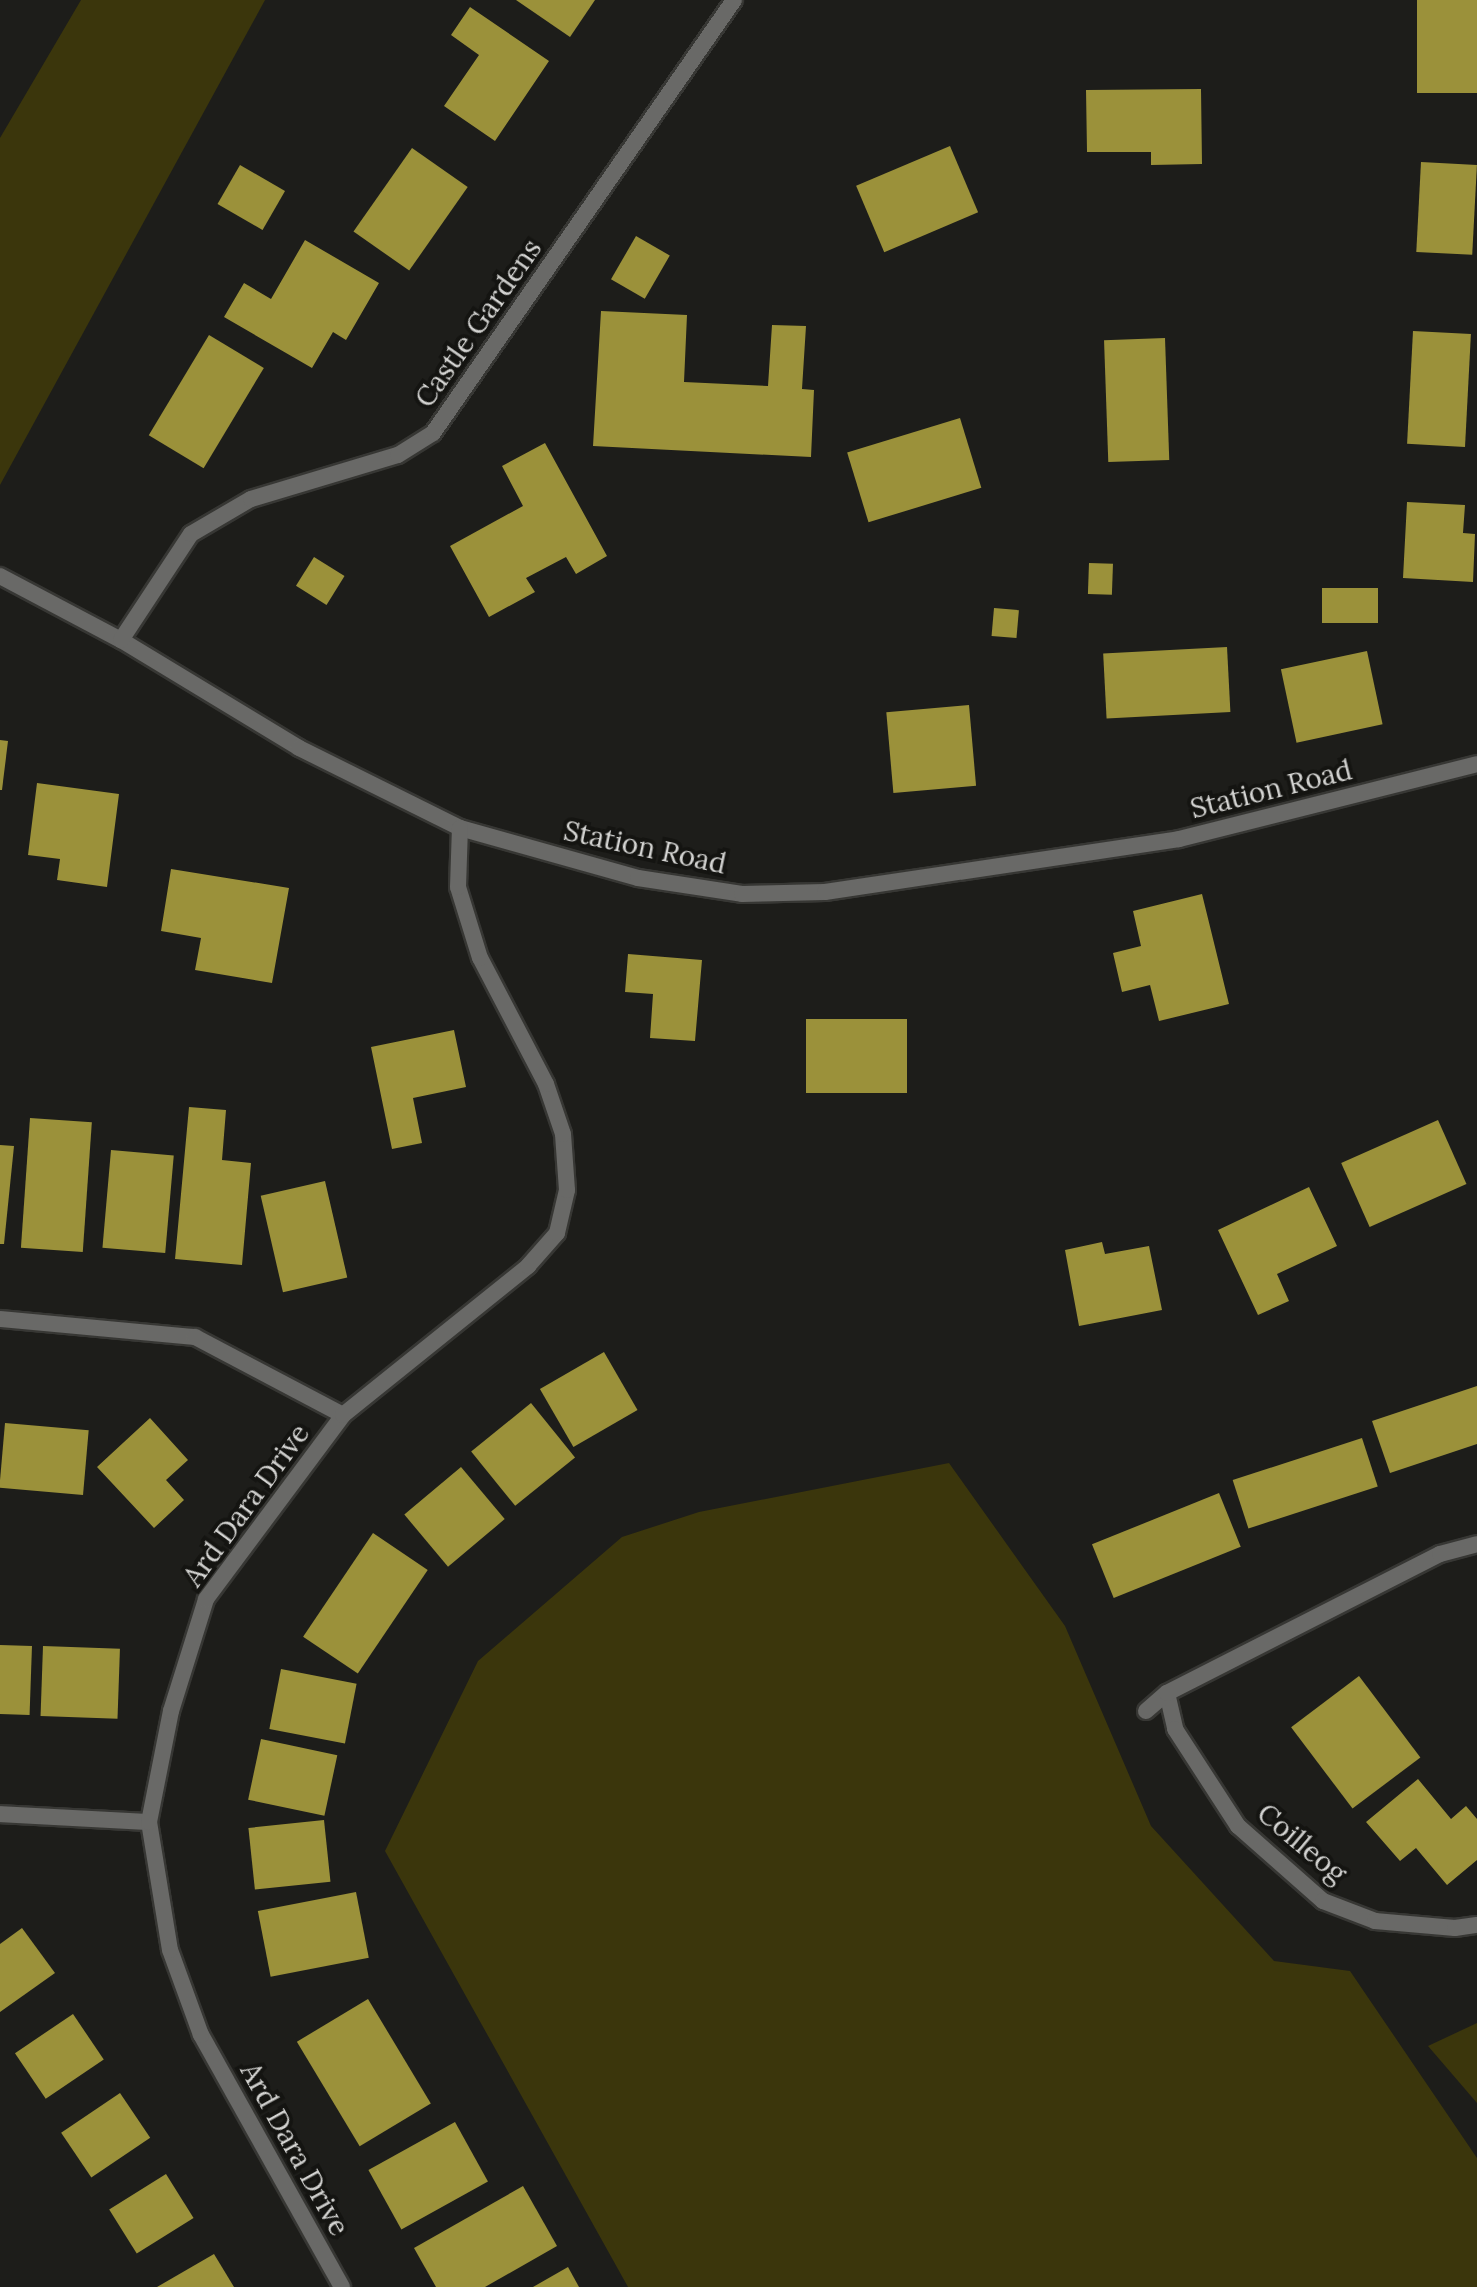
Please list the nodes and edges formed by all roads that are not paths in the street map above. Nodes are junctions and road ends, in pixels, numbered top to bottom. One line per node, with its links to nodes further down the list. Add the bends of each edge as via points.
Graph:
1 (734, 0): 3 (street, Castle Gardens, via 433,433 398,455 251,499 191,534)
2 (0, 576): 3 (street, Station Road)
3 (121, 640): 5 (street, Station Road, via 299,748)
4 (1477, 764): 5 (street, Station Road, via 1179,839 825,892 742,894 638,878)
5 (460, 828): 7 (street, Ard Dara Drive, via 458,887 480,958 546,1084 563,1134 567,1190 557,1233 528,1266)
6 (0, 1319): 7 (street, via 195,1337)
7 (343, 1415): 12 (street, Ard Dara Drive, via 206,1599 171,1711)
8 (1477, 1544): 9 (street, via 1440,1554)
9 (1167, 1693): 10 (street); 13 (street, Coilleog, via 1175,1729 1238,1826 1323,1901 1375,1921)
10 (1146, 1711)
11 (0, 1814): 12 (street)
12 (149, 1822): 14 (street, Ard Dara Drive, via 173,1960 201,2035)
13 (1477, 1925)
14 (342, 2287)

